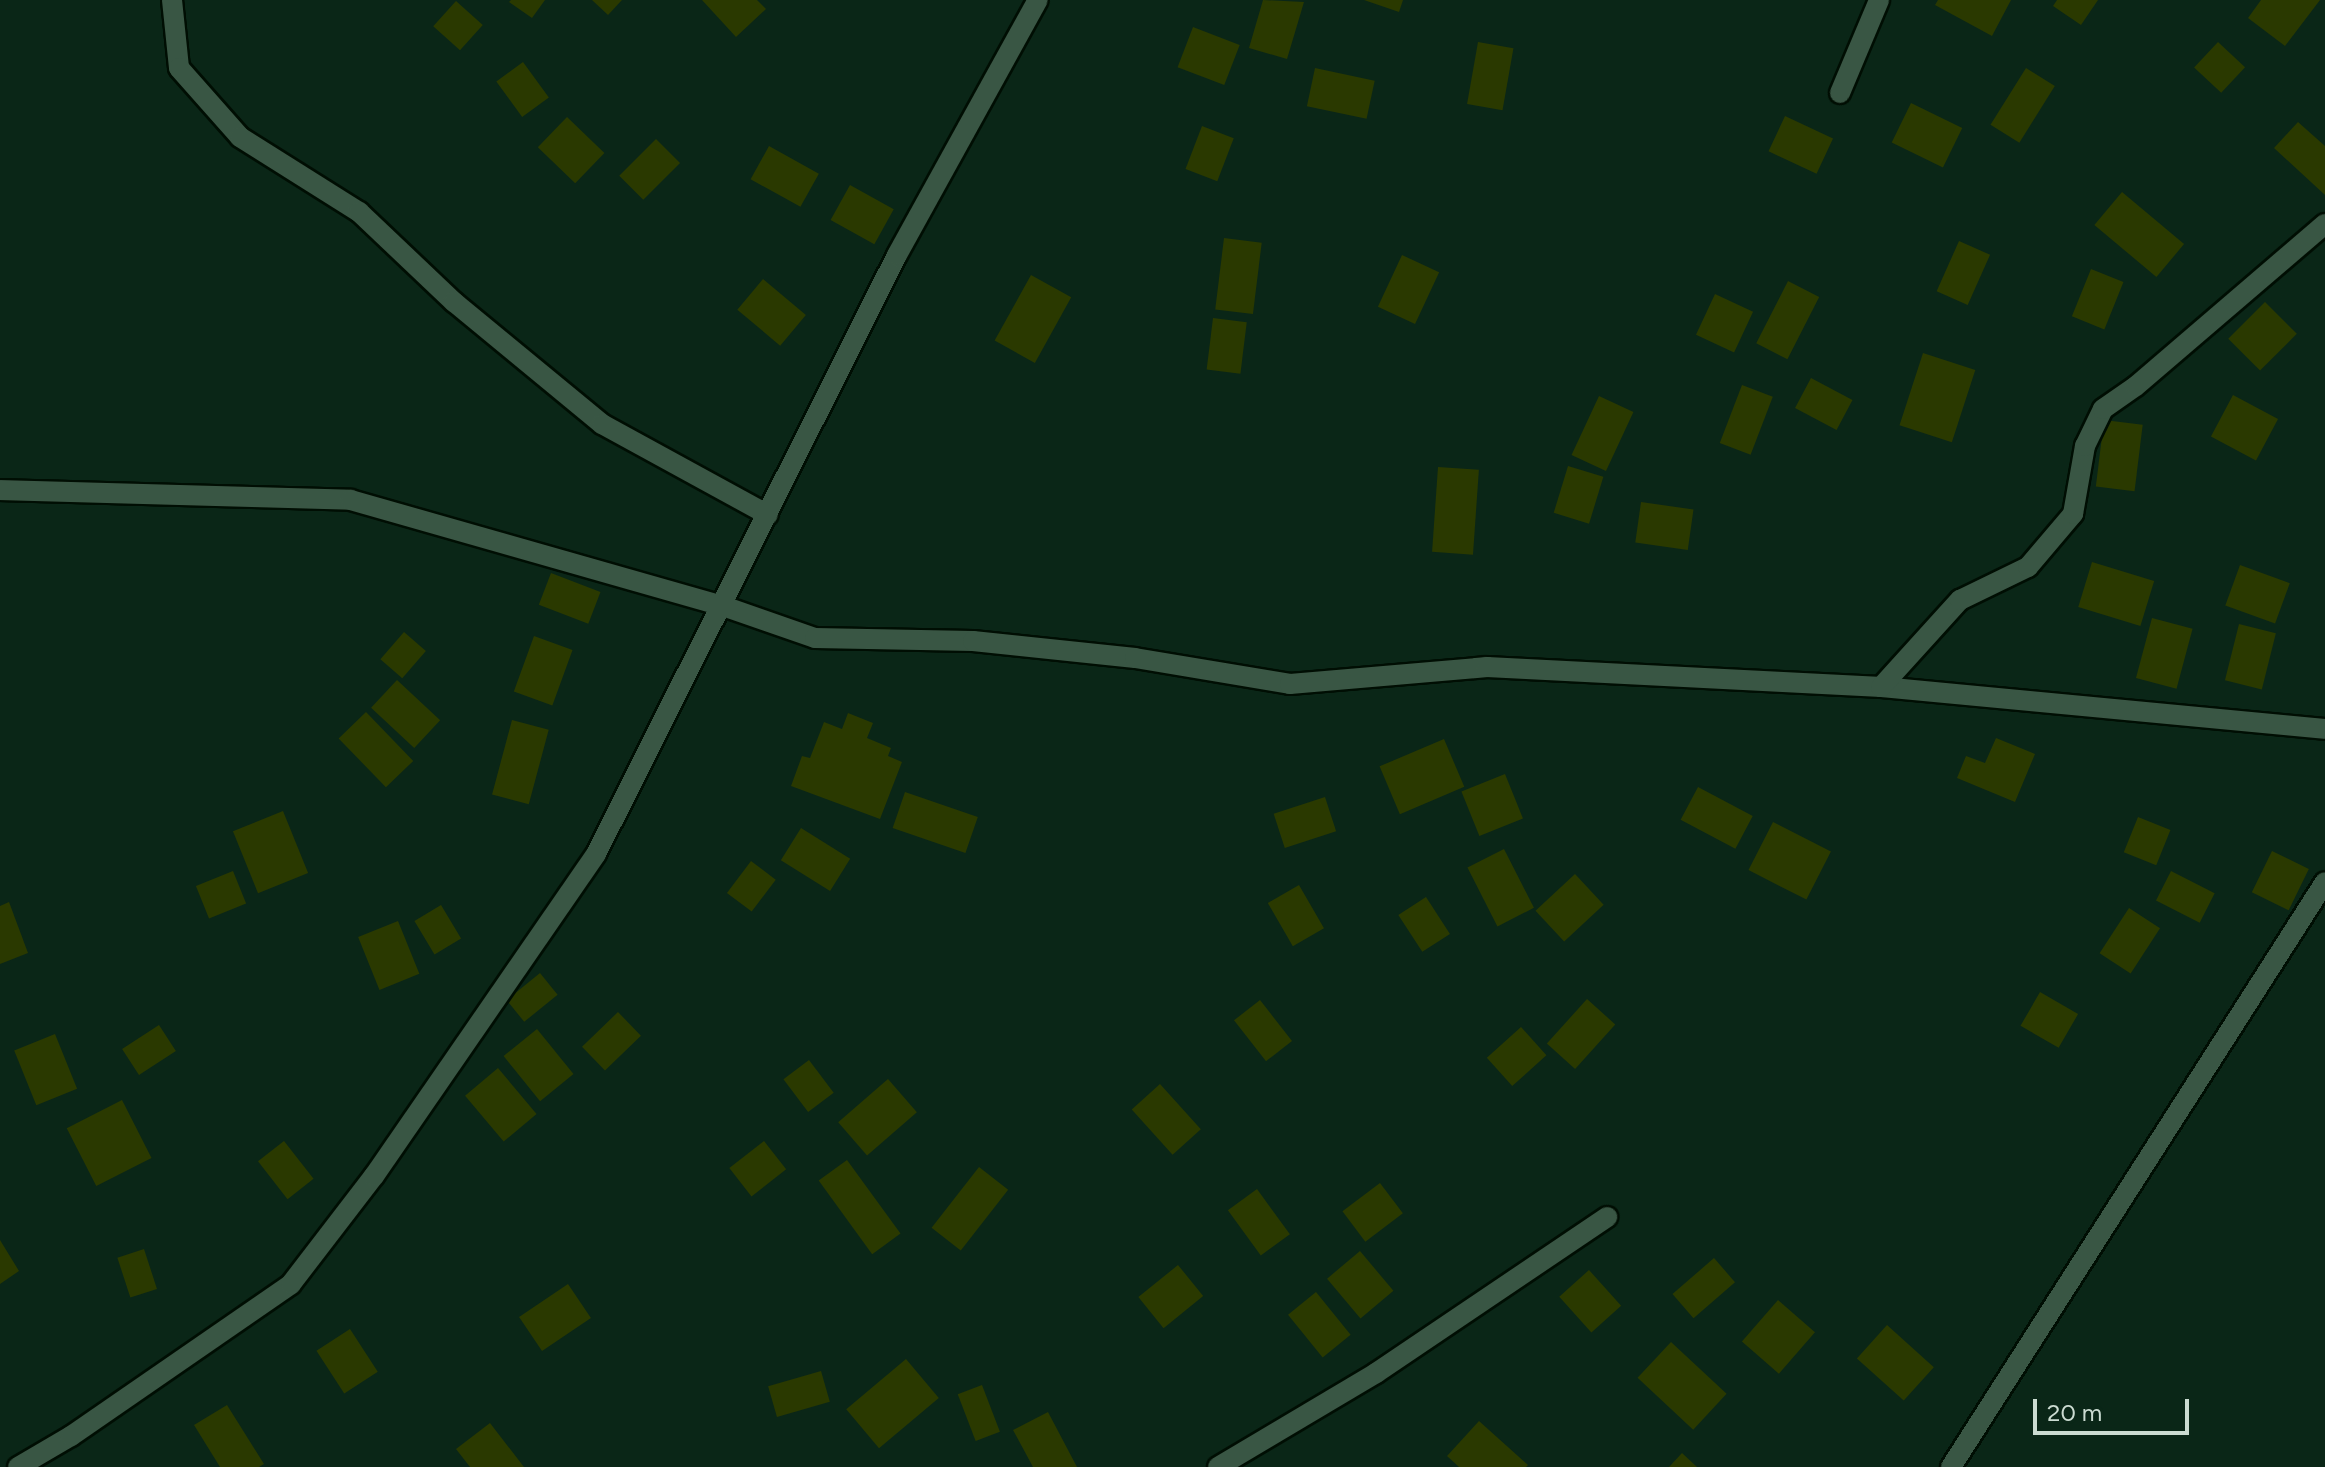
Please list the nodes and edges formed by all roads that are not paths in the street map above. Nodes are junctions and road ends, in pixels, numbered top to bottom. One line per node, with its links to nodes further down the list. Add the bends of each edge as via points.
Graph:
1 (172, 0): 7 (street, via 179,68 240,137 359,212 454,302 602,424)
2 (1038, 0): 7 (street, via 897,255)
3 (1879, 0): 4 (street)
4 (1840, 93)
5 (2325, 224): 9 (street, via 2103,409 2085,446 2073,514 2028,567 1960,600)
6 (0, 490): 8 (street, via 351,500)
7 (768, 515): 8 (street)
8 (723, 606): 9 (street, via 815,638 973,641 1135,658 1290,684 1487,667); 13 (street, via 596,854 374,1176 291,1284)
9 (1881, 687): 10 (street)
10 (2325, 729)
11 (2325, 882): 15 (street)
12 (1607, 1217): 14 (street, via 1376,1373)
13 (18, 1467)
14 (1218, 1467)
15 (1951, 1467)

